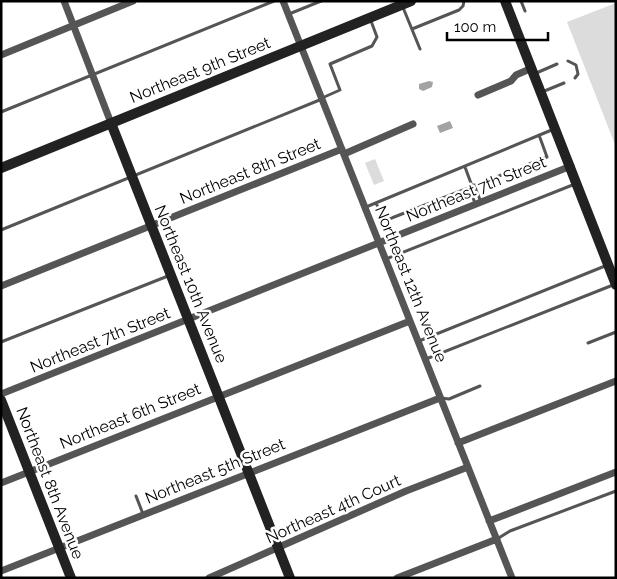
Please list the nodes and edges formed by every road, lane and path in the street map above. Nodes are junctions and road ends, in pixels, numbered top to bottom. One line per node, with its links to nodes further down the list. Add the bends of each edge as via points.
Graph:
1 (64, 1): 13 (street, Northeast 10th Avenue)
2 (133, 1): 13 (street)
3 (274, 1): 21 (lane)
4 (283, 1): 11 (street, Northeast 12th Avenue)
5 (321, 1): 11 (lane)
6 (464, 1): 14 (lane, via 459,10)
7 (505, 1): 20 (street)
8 (521, 1): 10 (lane)
9 (407, 3): 12 (street, Northeast 9th Street); 14 (lane)
10 (525, 11)
11 (288, 15): 15 (street, Northeast 12th Avenue)
12 (370, 18): 15 (street, Northeast 9th Street); 26 (lane, via 377,37 372,46 330,64 340,90)
13 (73, 26): 17 (street); 21 (street, Northeast 10th Avenue)
14 (412, 29): 16 (lane)
15 (300, 46): 26 (street, Northeast 12th Avenue); 28 (street, Northeast 9th Street)
16 (420, 49)
17 (1, 55)
18 (568, 60): 22 (lane, via 576,65 578,74)
19 (557, 64): 20 (lane)
20 (533, 71): 24 (street); 25 (street, via 516,75 512,81)
21 (92, 75): 27 (lane); 28 (street, Northeast 10th Avenue)
22 (575, 78)
23 (564, 83): 24 (lane)
24 (542, 92): 30 (street)
25 (478, 95)
26 (321, 99): 32 (street, Northeast 12th Avenue); 36 (lane)
27 (1, 112)
28 (111, 123): 35 (street, Northeast 9th Street); 36 (street, Northeast 10th Avenue)
29 (413, 124): 32 (street, Northeast 8th Street)
30 (556, 129): 31 (lane); 34 (street)
31 (539, 136): 33 (lane); 38 (lane, via 547,157)
32 (343, 152): 41 (street, Northeast 12th Avenue); 42 (street, Northeast 8th Street)
33 (465, 166): 38 (lane); 39 (lane)
34 (571, 166): 37 (street); 40 (street, Northeast 7th Street)
35 (1, 168)
36 (132, 177): 42 (street, Northeast 10th Avenue); 43 (lane)
37 (578, 183): 45 (lane); 46 (street)
38 (472, 187): 39 (lane, via 384,221); 40 (lane)
39 (376, 203): 41 (lane)
40 (478, 203): 44 (street, Northeast 7th Street)
41 (366, 207): 44 (street, Northeast 12th Avenue)
42 (151, 225): 47 (street, Northeast 10th Avenue); 49 (street, Northeast 8th Street)
43 (1, 230)
44 (380, 242): 45 (street, Northeast 12th Avenue); 50 (street, Northeast 7th Street)
45 (386, 259): 51 (street, Northeast 12th Avenue)
46 (608, 264): 48 (street); 54 (lane)
47 (171, 275): 50 (street, Northeast 10th Avenue); 53 (lane)
48 (616, 285): 56 (lane)
49 (1, 286)
50 (189, 319): 59 (street, Northeast 7th Street); 60 (street, Northeast 10th Avenue)
51 (410, 321): 54 (street, Northeast 12th Avenue); 60 (street, Northeast 6th Street)
52 (616, 332): 55 (lane)
53 (1, 342)
54 (418, 342): 56 (street, Northeast 12th Avenue)
55 (588, 343)
56 (426, 359): 61 (street, Northeast 12th Avenue)
57 (616, 381): 63 (street)
58 (480, 386): 61 (lane, via 449,399)
59 (1, 394)
60 (219, 396): 65 (street, Northeast 6th Street); 66 (street, Northeast 10th Avenue)
61 (440, 398): 63 (street, Northeast 12th Avenue); 66 (street, Northeast 5th Street)
62 (1, 400): 65 (street, Northeast 8th Avenue)
63 (458, 444): 64 (street, Northeast 12th Avenue)
64 (468, 467): 72 (street, Northeast 12th Avenue); 75 (street, Northeast 4th Court, via 406,491)
65 (29, 472): 68 (street, Northeast 6th Street); 74 (street, Northeast 8th Avenue)
66 (249, 472): 71 (street, Northeast 5th Street); 75 (street, Northeast 10th Avenue)
67 (616, 472): 72 (street)
68 (1, 483)
69 (616, 491): 73 (lane, via 510,531)
70 (136, 496): 71 (lane)
71 (143, 514): 74 (street, Northeast 5th Street)
72 (489, 521): 73 (street, Northeast 12th Avenue)
73 (497, 539): 80 (street); 81 (street, Northeast 12th Avenue)
74 (60, 548): 76 (street, Northeast 5th Street); 77 (street, Northeast 8th Avenue)
75 (279, 549): 78 (street, Northeast 4th Court); 79 (street, Northeast 10th Avenue)
76 (1, 571)
77 (71, 578)
78 (209, 578)
79 (290, 578)
80 (397, 578)
81 (512, 578)

